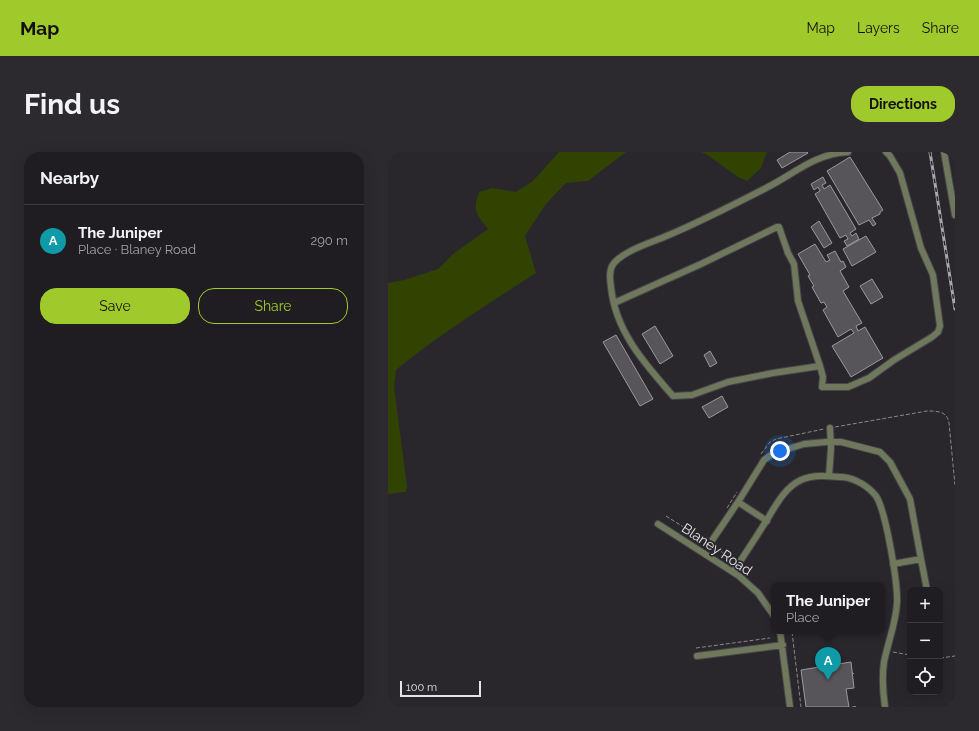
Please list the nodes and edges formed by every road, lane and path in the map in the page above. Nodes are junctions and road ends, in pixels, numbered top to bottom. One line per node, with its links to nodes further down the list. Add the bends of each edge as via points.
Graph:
1 (848, 152): 5 (street, via 812,161 767,188 620,258 612,266 610,279)
2 (886, 152): 6 (street, via 900,173 921,248 933,275 940,326 938,332 922,344 869,378 848,387 822,387)
3 (944, 152): 4 (street)
4 (955, 215)
5 (614, 302): 6 (street, via 621,325 642,361 673,396 692,395 728,382 774,372); 6 (street, via 779,227 794,264 798,301)
6 (820, 366)
7 (828, 429): 8 (street); 10 (path, via 927,411 941,412 946,415 950,424)
8 (831, 442): 9 (street); 11 (street, via 804,444 771,454 764,460); 17 (street, via 880,452 890,462 910,499)
9 (829, 476): 13 (street, via 808,477 792,485); 18 (street, via 854,479 875,496 884,514)
10 (955, 485)
11 (738, 502): 13 (street); 15 (street)
12 (666, 516): 16 (path)
13 (767, 520): 19 (street)
14 (658, 524): 19 (street, Blaney Road)
15 (713, 539)
16 (733, 559)
17 (921, 559): 18 (street); 20 (street)
18 (893, 564): 42 (street, via 898,601 884,662)
19 (733, 572): 21 (street, Blaney Road, via 758,593)
20 (926, 587)
21 (771, 612)
22 (781, 634): 25 (street)
23 (792, 634): 37 (path)
24 (770, 638): 26 (path)
25 (783, 646): 29 (street); 39 (street)
26 (696, 648)
27 (892, 651): 28 (path)
28 (907, 655)
29 (697, 656)
30 (955, 656): 31 (path)
31 (943, 658)
32 (821, 664): 33 (path)
33 (822, 667)
34 (852, 672): 35 (path)
35 (854, 674)
36 (805, 699): 37 (path)
37 (801, 700): 40 (path)
38 (858, 706): 41 (path)
39 (790, 707)
40 (801, 707)
41 (852, 707)
42 (885, 707)

